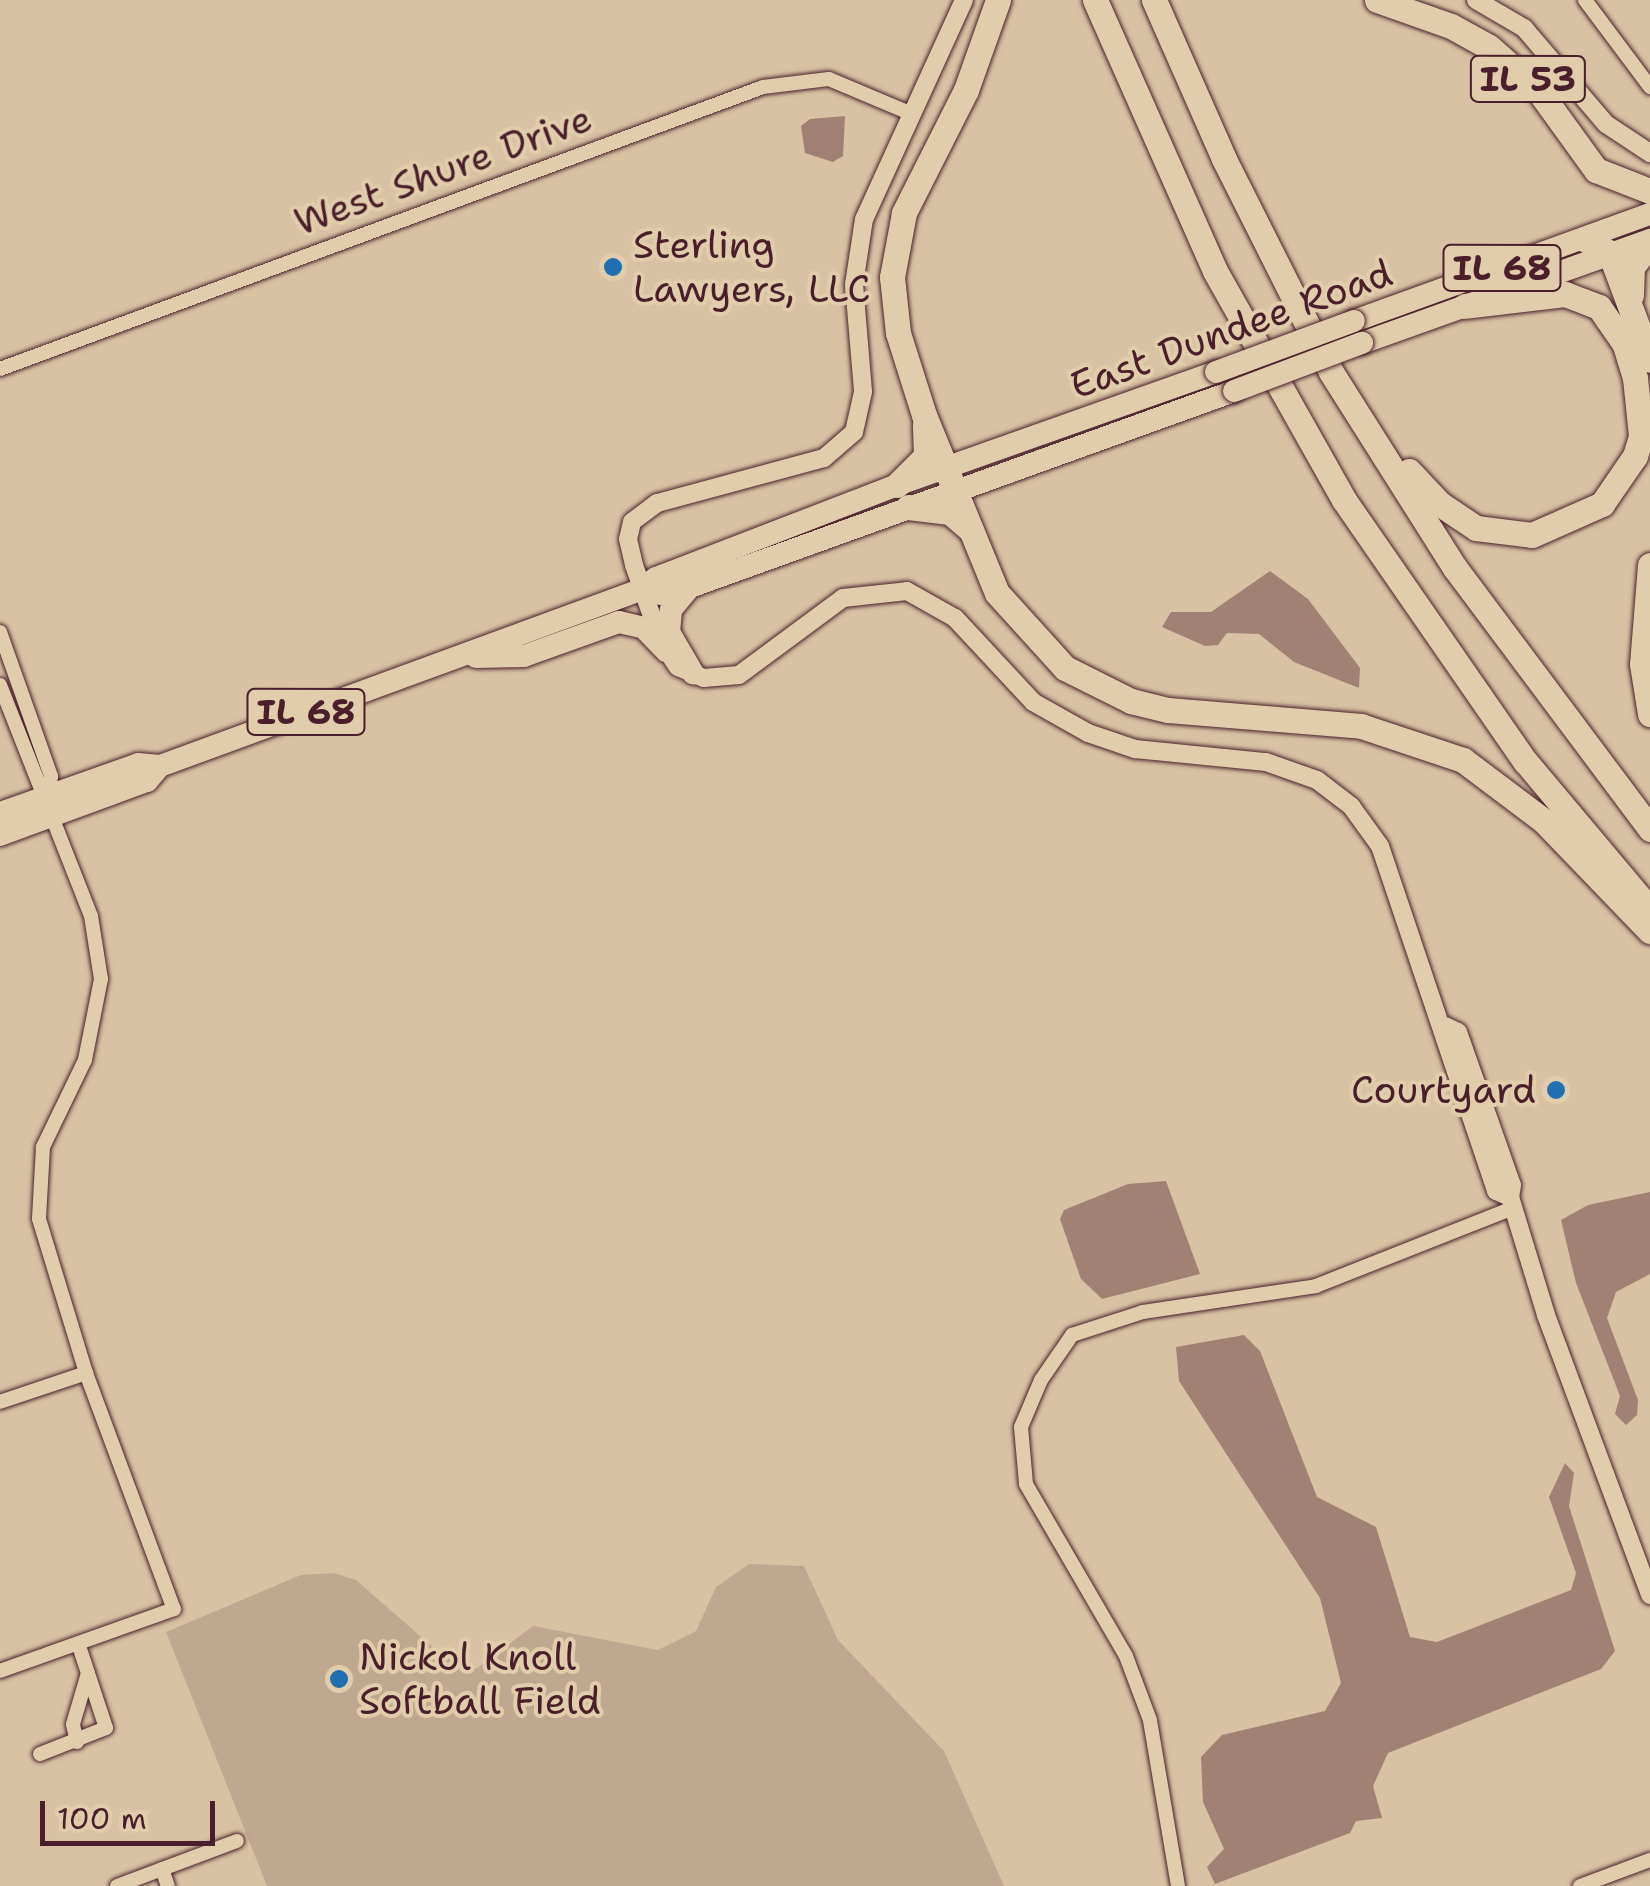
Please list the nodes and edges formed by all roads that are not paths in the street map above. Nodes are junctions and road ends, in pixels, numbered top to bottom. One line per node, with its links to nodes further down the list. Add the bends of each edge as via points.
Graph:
1 (964, 0): 9 (street)
2 (998, 0): 22 (highway, via 966,90 918,179 896,246 898,333)
3 (1095, 0): 39 (highway, via 1215,270 1344,500 1525,761)
4 (1154, 0): 21 (highway, via 1255,224)
5 (1378, 0): 11 (highway, IL 53, via 1489,47 1538,90 1596,170)
6 (1476, 0): 10 (street, via 1524,28 1606,124)
7 (1585, 0): 8 (street)
8 (1650, 87)
9 (912, 114): 20 (street, West Shure Drive, via 829,79 763,87); 28 (street, via 859,240 854,284 864,392 854,432 824,458 799,468 644,510 628,538)
10 (1650, 152)
11 (1650, 190)
12 (1650, 214): 13 (main road, East Dundee Road / IL 68)
13 (1584, 238): 15 (highway); 18 (main road, East Dundee Road / IL 68)
14 (1650, 241): 15 (main road, East Dundee Road); 17 (highway, via 1632,267)
15 (1610, 253): 16 (main road, East Dundee Road); 17 (highway)
16 (1465, 306): 18 (main road, East Dundee Road); 21 (highway, via 1565,294 1584,298 1612,321 1636,378 1641,436 1602,504 1532,535 1476,528 1415,479)
17 (1631, 310): 19 (highway)
18 (1358, 332): 23 (main road, East Dundee Road / IL 68, bridge, via 1216,372); 23 (main road, East Dundee Road, bridge, via 1234,391)
19 (1650, 360)
20 (0, 369)
21 (1346, 398): 37 (highway, via 1466,584)
22 (924, 415): 23 (highway); 24 (highway, via 926,456)
23 (953, 479): 24 (main road, IL 68); 25 (highway)
24 (903, 496): 25 (highway, via 950,512); 27 (main road, IL 68); 28 (main road, IL 68, via 656,578)
25 (973, 532): 40 (highway, via 997,593 1015,618 1064,668 1092,685 1168,710 1390,732 1463,760 1532,810)
26 (1650, 565): 34 (highway, via 1642,664)
27 (690, 586): 28 (main road, IL 68, via 662,594); 32 (main road, via 670,610 669,632)
28 (640, 590): 30 (street); 31 (main road, IL 68)
29 (0, 632): 35 (street, via 51,775)
30 (666, 651): 31 (main road, via 644,628 619,622 524,656); 32 (street)
31 (452, 658): 35 (main road, IL 68, via 160,766 147,782)
32 (693, 673): 41 (street, via 739,674 843,598 887,590 930,599 1033,702 1088,733 1135,749 1266,762 1317,780 1351,806 1380,846 1445,1026 1458,1032 1512,1184)
33 (0, 684): 35 (street, via 34,783)
34 (1650, 714)
35 (51, 806): 36 (main road, IL 68); 38 (main road, IL 68); 42 (street, via 91,916 101,979 85,1060 43,1147 36,1192 49,1262)
36 (0, 814)
37 (1650, 829)
38 (0, 835)
39 (1650, 910)
40 (1650, 931)
41 (1512, 1202): 44 (street); 55 (street, via 1316,1286 1143,1312 1072,1335 1041,1380 1021,1427 1026,1484 1126,1656 1150,1720)
42 (86, 1373): 43 (street); 45 (street, via 174,1609)
43 (0, 1402)
44 (1650, 1595)
45 (78, 1642): 46 (street); 47 (street)
46 (0, 1671)
47 (88, 1672): 48 (street, via 73,1724); 48 (street, via 106,1728)
48 (77, 1742): 49 (street)
49 (40, 1754)
50 (237, 1840): 52 (street)
51 (1650, 1860): 56 (street)
52 (162, 1869): 53 (street); 54 (street)
53 (117, 1886)
54 (168, 1886)
55 (1178, 1886)
56 (1580, 1886)

